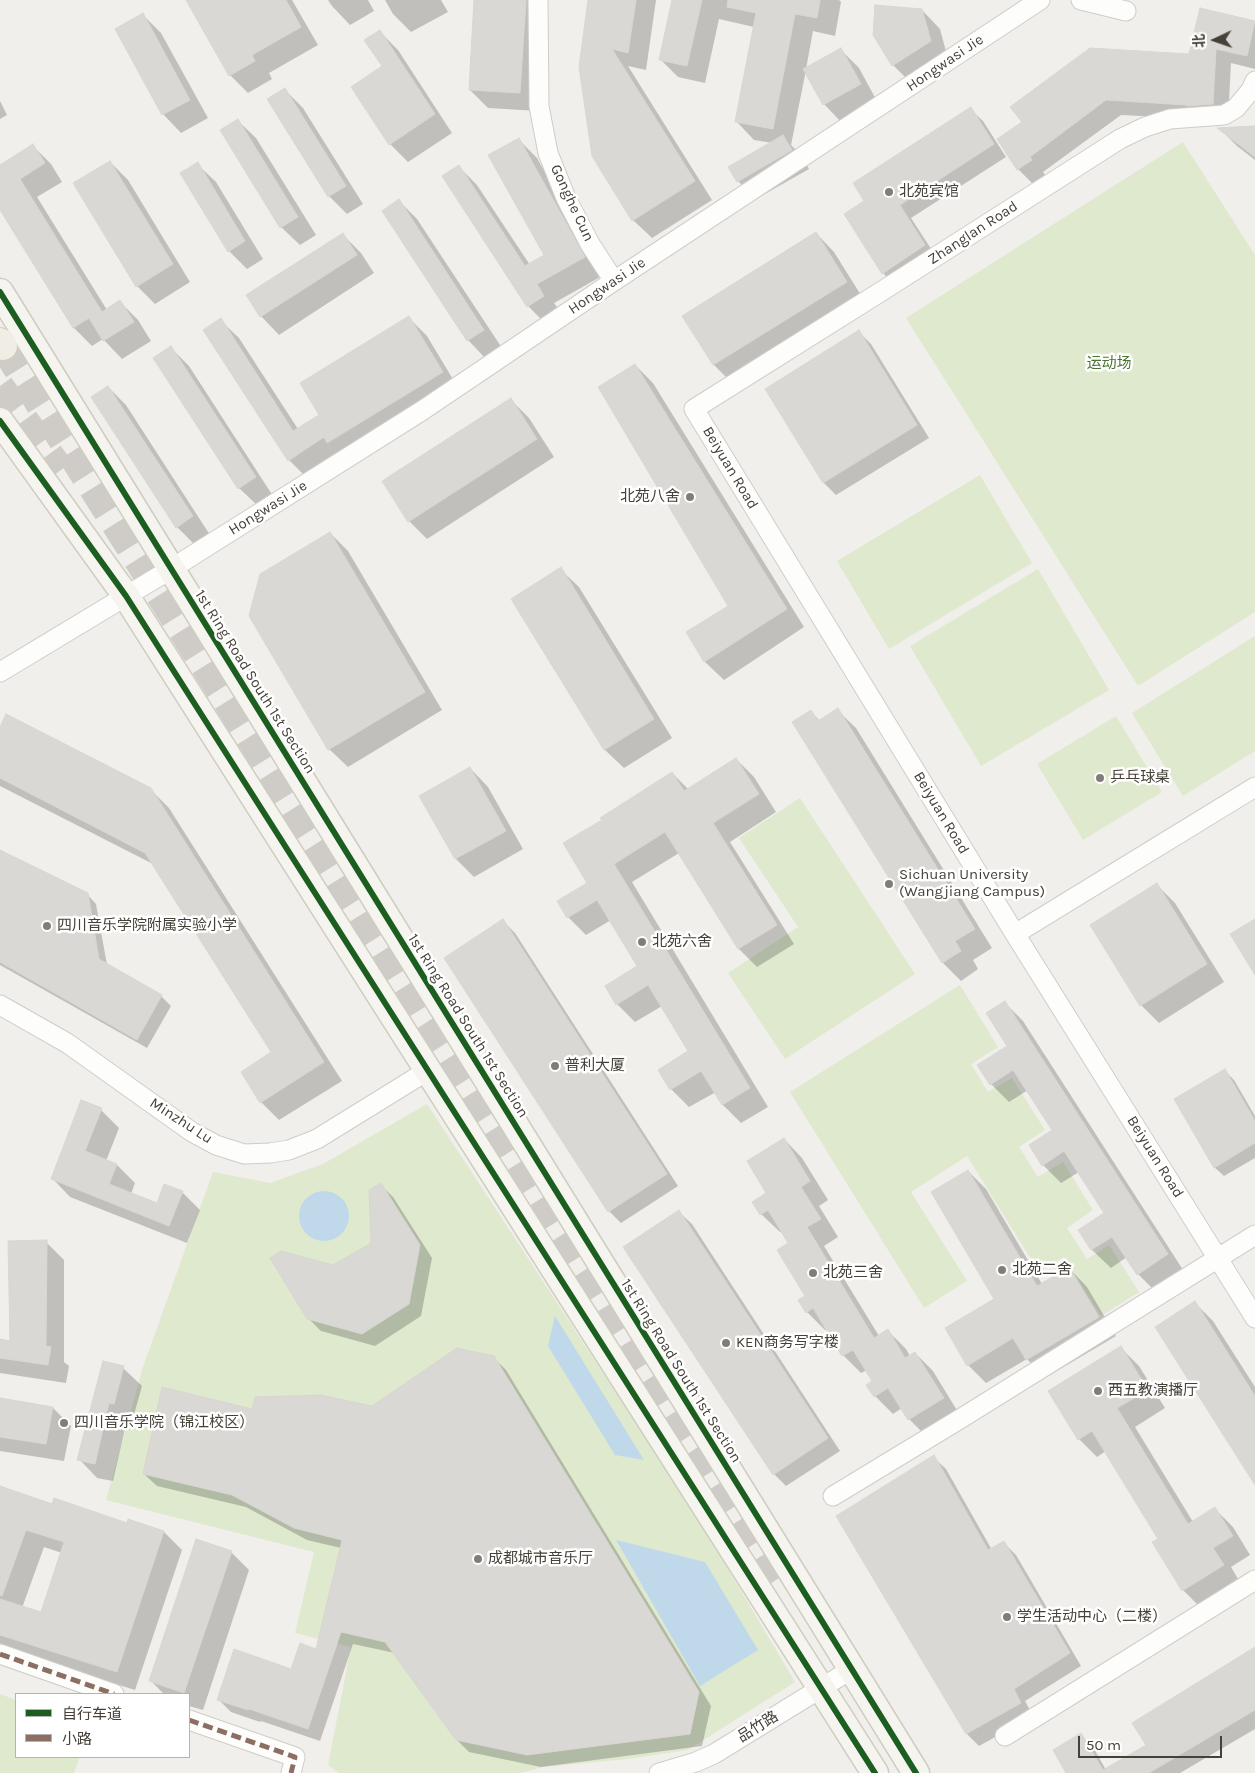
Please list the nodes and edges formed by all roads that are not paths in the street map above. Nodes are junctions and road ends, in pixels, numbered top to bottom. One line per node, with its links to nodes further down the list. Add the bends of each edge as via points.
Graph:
1 (538, 0): 6 (street, Gonghe Cun, via 539,106 548,152 566,198)
2 (1040, 0): 6 (street, Hongwasi Jie)
3 (1081, 0): 4 (street)
4 (1126, 11)
5 (1255, 81): 8 (street, Zhanglan Road, via 1236,108 1224,115 1170,119 1120,139)
6 (614, 282): 10 (street, Hongwasi Jie, via 423,410)
7 (0, 292): 10 (main road, 1st Ring Road South 1st Section)
8 (694, 408): 14 (street, Beiyuan Road)
9 (0, 421): 11 (main road)
10 (171, 569): 11 (street, Hongwasi Jie); 23 (main road, 1st Ring Road South 1st Section)
11 (126, 596): 12 (street, Hongwasi Jie); 16 (main road)
12 (0, 672)
13 (1255, 787): 14 (street)
14 (1015, 934): 18 (street, Beiyuan Road)
15 (0, 1005): 16 (street, Minzhu Lu, via 67,1043 192,1132 244,1154 289,1150 317,1139)
16 (426, 1071): 24 (main road)
17 (1255, 1235): 18 (street)
18 (1218, 1259): 19 (street, Beiyuan Road); 20 (street)
19 (1255, 1318)
20 (833, 1496)
21 (1255, 1580): 27 (street)
22 (0, 1654): 25 (street)
23 (852, 1669): 24 (street, 品竹路); 31 (main road, 1st Ring Road South 1st Section)
24 (822, 1688): 29 (street, 品竹路, via 714,1754); 30 (main road)
25 (111, 1693)
26 (190, 1720): 28 (street, via 295,1757)
27 (1005, 1736)
28 (291, 1773)
29 (659, 1773)
30 (875, 1773)
31 (916, 1773)

